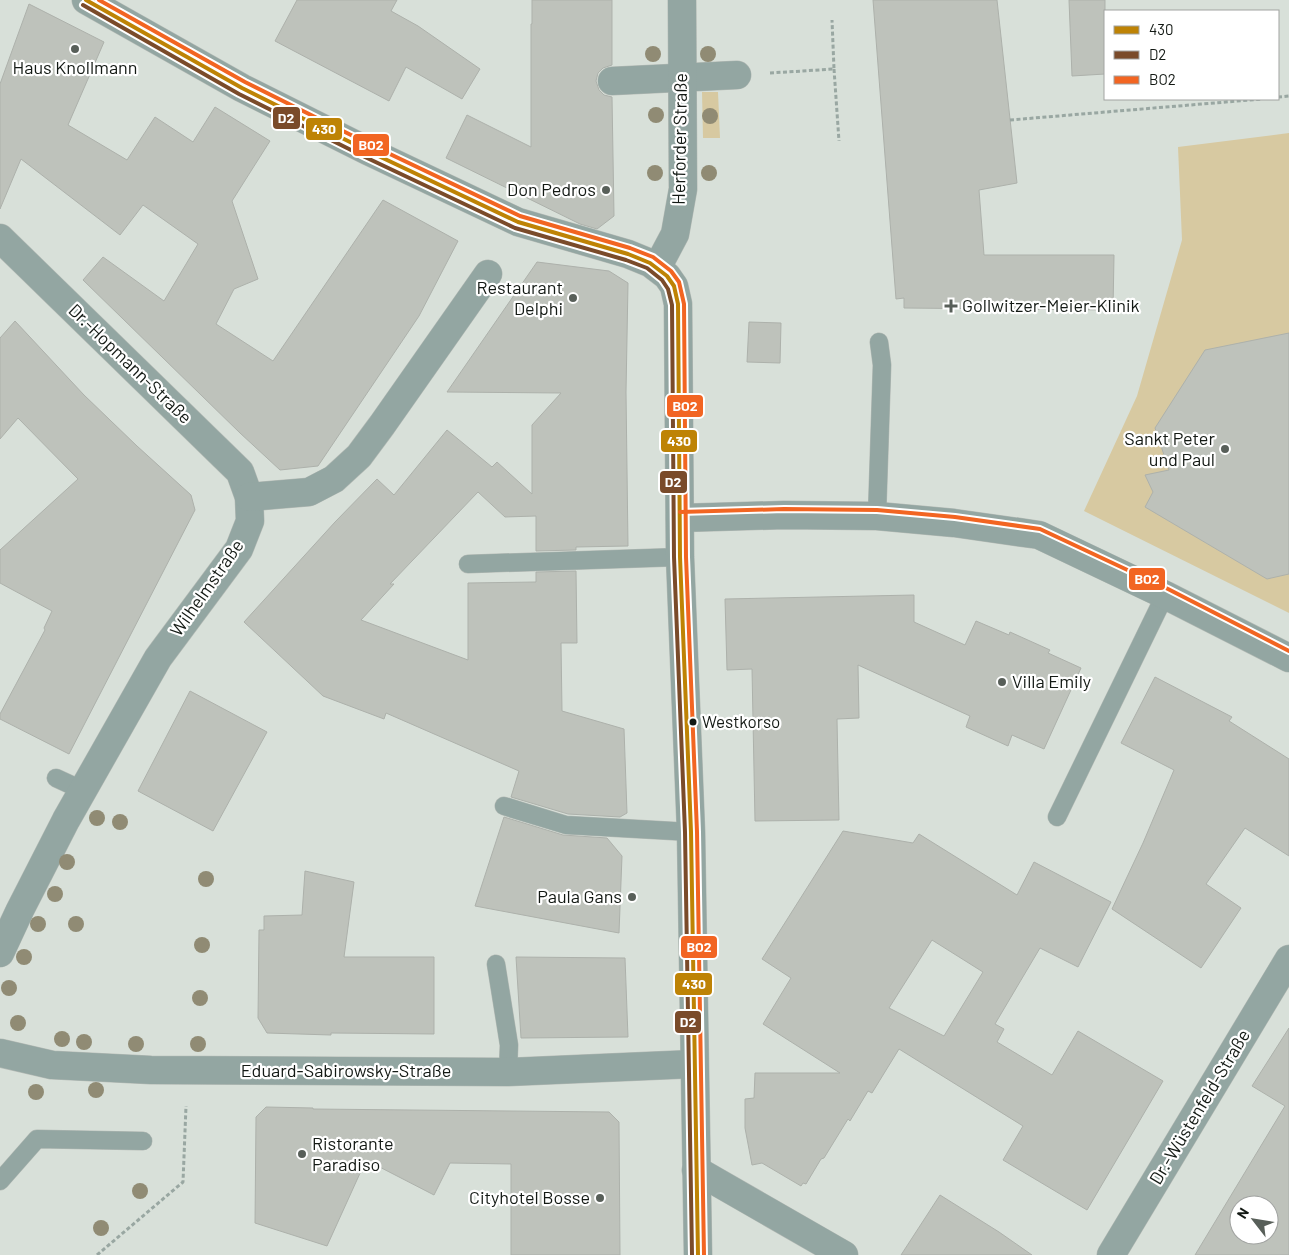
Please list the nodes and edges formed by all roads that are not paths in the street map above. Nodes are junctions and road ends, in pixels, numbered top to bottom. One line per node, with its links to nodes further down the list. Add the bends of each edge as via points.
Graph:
1 (86, 0): 7 (street, via 242,88 518,222 628,254)
2 (682, 0): 4 (street, Herforder Straße)
3 (737, 75): 4 (street)
4 (681, 78): 5 (street); 7 (street, Herforder Straße, via 683,189 675,234)
5 (612, 80)
6 (0, 238): 10 (street, Dr.-Hopmann-Straße, via 240,472)
7 (657, 268): 12 (street, via 674,286 678,304)
8 (488, 274): 10 (street, via 359,456 334,479 309,492)
9 (879, 342): 11 (lane, via 882,365)
10 (249, 497): 18 (street, Wilhelmstraße, via 250,521 239,548 158,658)
11 (877, 516): 12 (street); 15 (street, via 1039,535)
12 (680, 518): 13 (street)
13 (680, 557): 14 (lane); 21 (street)
14 (468, 564)
15 (1165, 595): 16 (street); 20 (lane)
16 (1289, 658)
17 (56, 778): 18 (lane)
18 (82, 790): 22 (street, Wilhelmstraße)
19 (504, 806): 21 (lane, via 566,825)
20 (1057, 817)
21 (691, 832): 26 (street)
22 (0, 953)
23 (1289, 959): 33 (street, Dr.-Wüstenfeld-Straße)
24 (496, 964): 27 (lane, via 509,1045)
25 (0, 1053): 27 (street, Eduard-Sabirowsky-Straße, via 52,1065 151,1070)
26 (694, 1064): 27 (street, Eduard-Sabirowsky-Straße); 29 (street)
27 (508, 1072)
28 (143, 1141): 30 (lane, via 37,1140)
29 (696, 1170): 31 (street); 32 (street)
30 (0, 1181)
31 (698, 1255)
32 (844, 1255)
33 (1111, 1255)

